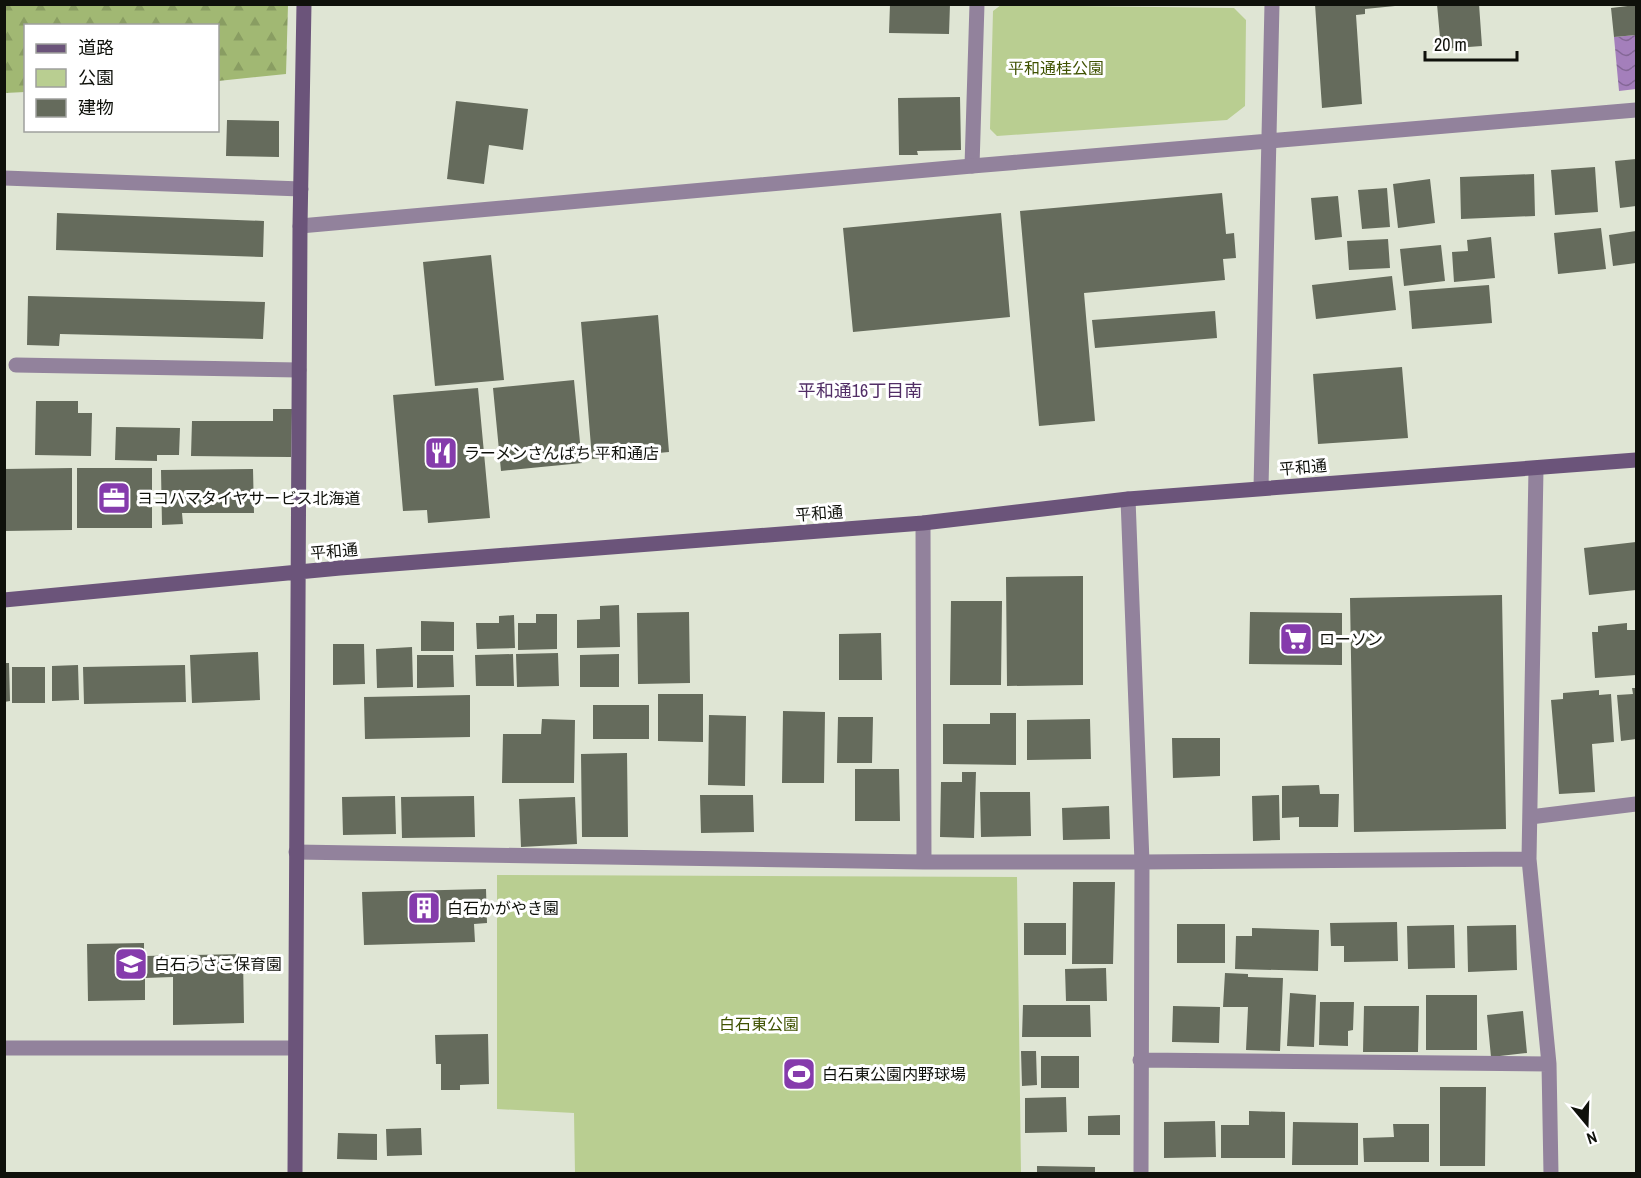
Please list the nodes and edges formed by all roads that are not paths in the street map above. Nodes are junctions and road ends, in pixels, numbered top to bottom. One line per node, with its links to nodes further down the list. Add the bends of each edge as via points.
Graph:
1 (304, 4): 8 (street)
2 (977, 4): 6 (street)
3 (1272, 4): 5 (street)
4 (1636, 110): 5 (street)
5 (1269, 141): 6 (street); 14 (street)
6 (972, 166): 9 (street)
7 (4, 178): 8 (street)
8 (301, 189): 9 (street)
9 (300, 226): 11 (street)
10 (16, 365): 11 (street)
11 (299, 370): 17 (street)
12 (1636, 460): 13 (street, 平和通)
13 (1536, 469): 14 (street, 平和通); 20 (street)
14 (1261, 489): 15 (street, 平和通)
15 (1128, 499): 16 (street, 平和通); 24 (street)
16 (923, 523): 17 (street, 平和通); 23 (street)
17 (299, 572): 18 (street, 平和通); 21 (street)
18 (4, 600)
19 (1636, 804): 20 (street)
20 (1530, 817): 22 (street)
21 (296, 852): 23 (street); 26 (street)
22 (1529, 859): 24 (street); 28 (street)
23 (924, 862): 24 (street)
24 (1142, 862): 27 (street)
25 (4, 1048): 26 (street)
26 (295, 1048): 29 (street)
27 (1140, 1060): 28 (street); 30 (street)
28 (1549, 1064): 31 (street)
29 (295, 1173)
30 (1140, 1173)
31 (1551, 1173)

